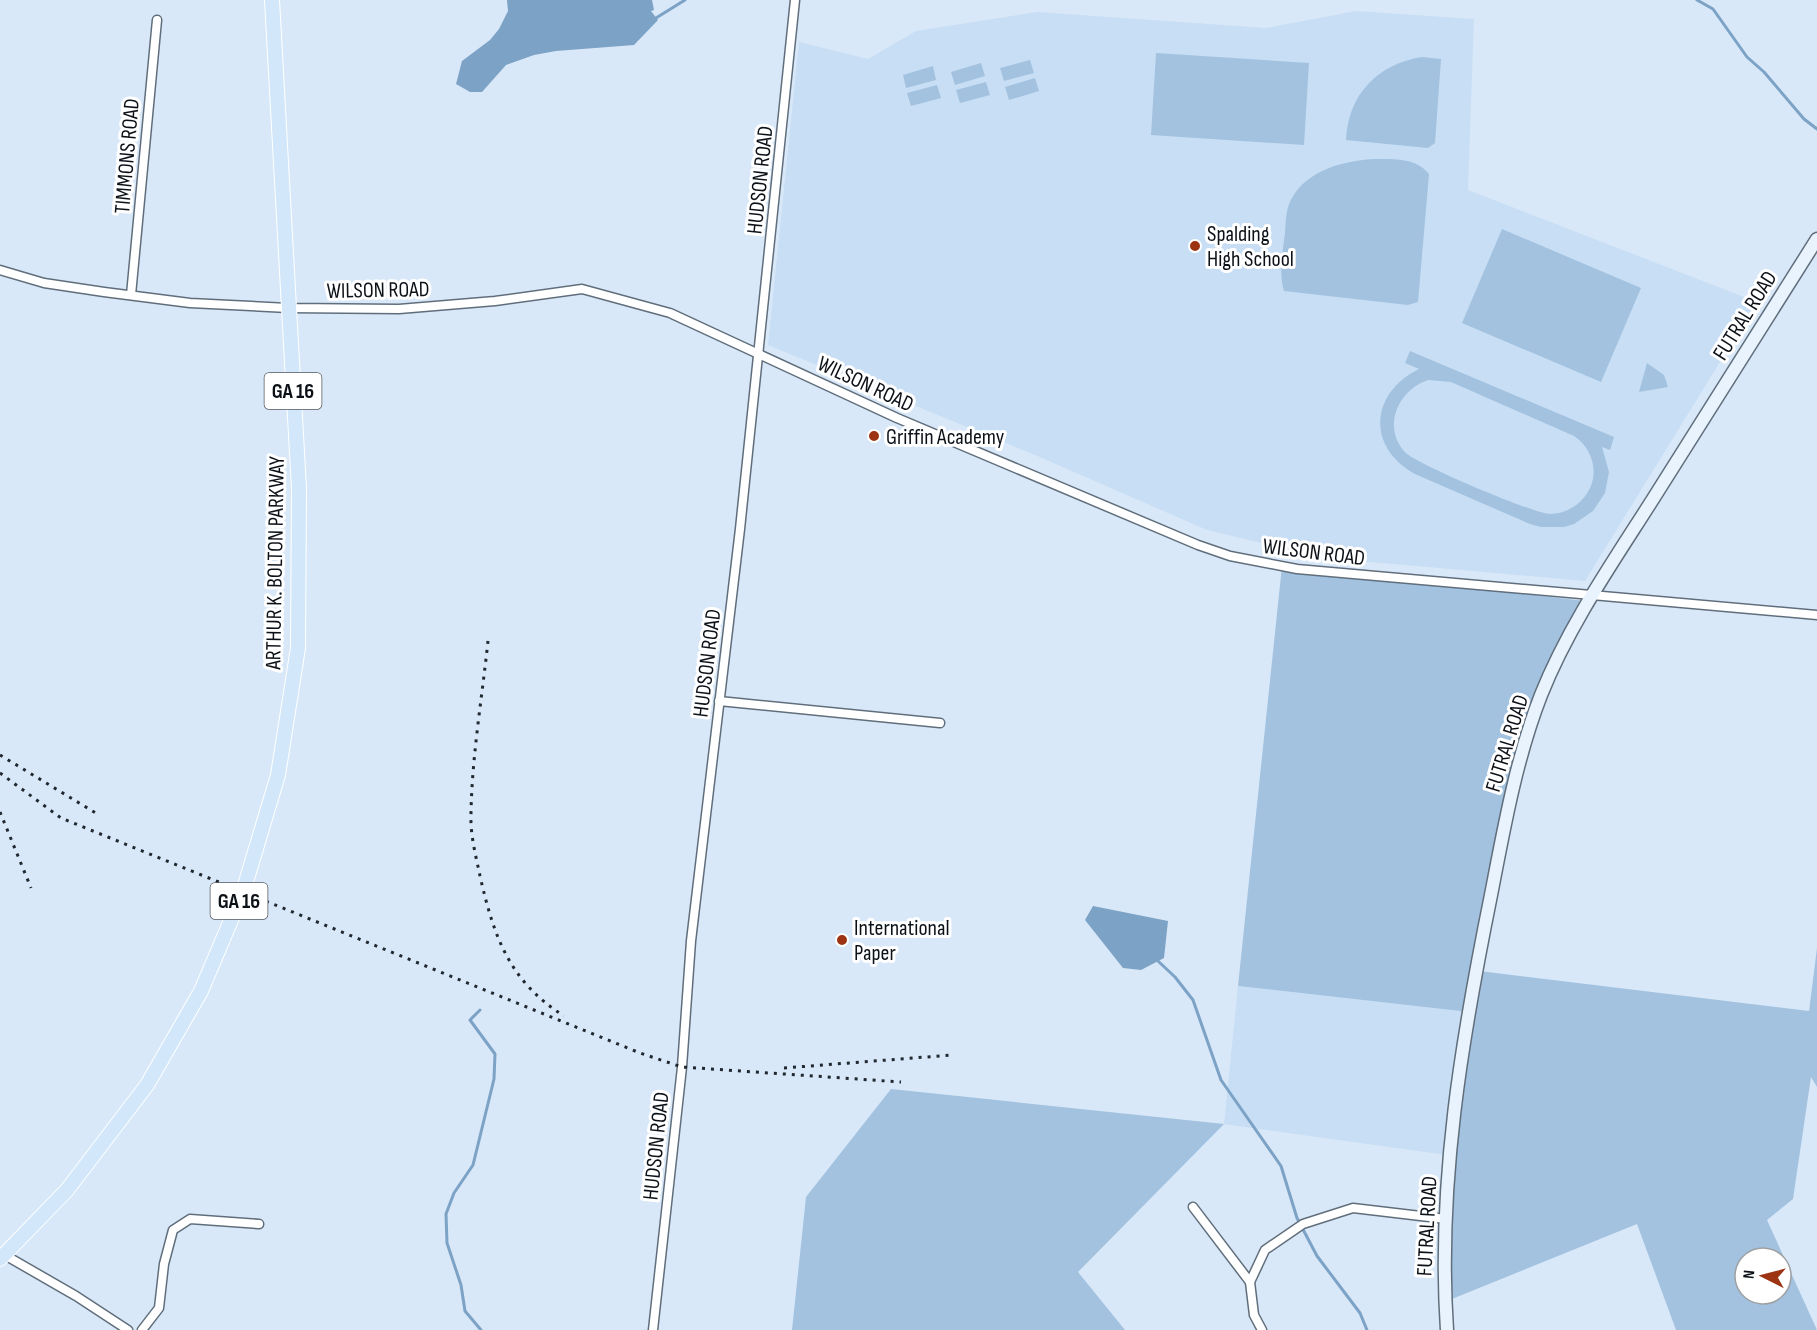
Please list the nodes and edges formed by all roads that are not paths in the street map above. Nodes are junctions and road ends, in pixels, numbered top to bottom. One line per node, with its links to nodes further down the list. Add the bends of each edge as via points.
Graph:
1 (272, 0): 7 (main road, ARTHUR K. BOLTON PARKWAY / GA 16)
2 (795, 0): 8 (street, HUDSON ROAD)
3 (157, 20): 6 (street, TIMMONS ROAD)
4 (1817, 239): 9 (street, FUTRAL ROAD)
5 (0, 270): 6 (street, WILSON ROAD, via 44,283)
6 (131, 295): 7 (street, WILSON ROAD, via 190,303)
7 (288, 308): 8 (street, WILSON ROAD, via 399,309 582,289 653,307); 16 (main road, ARTHUR K. BOLTON PARKWAY / GA 16, via 299,481 298,648 278,775 243,892 201,991 147,1085 67,1191)
8 (759, 352): 9 (street, WILSON ROAD, via 897,418 1230,556 1297,569); 11 (street, HUDSON ROAD)
9 (1591, 597): 10 (street, WILSON ROAD); 14 (street, FUTRAL ROAD, via 1542,693 1513,787 1465,1024)
10 (1817, 615)
11 (719, 701): 12 (street); 20 (street, HUDSON ROAD)
12 (940, 723)
13 (1193, 1208): 17 (street)
14 (1446, 1219): 17 (street, via 1353,1208 1342,1211 1303,1224 1264,1250); 22 (street, FUTRAL ROAD)
15 (258, 1224): 19 (street, via 190,1219 172,1230 159,1308)
16 (2, 1256): 18 (street)
17 (1250, 1281): 21 (street, via 1254,1315)
18 (128, 1330)
19 (142, 1330)
20 (653, 1330)
21 (1262, 1330)
22 (1447, 1330)

